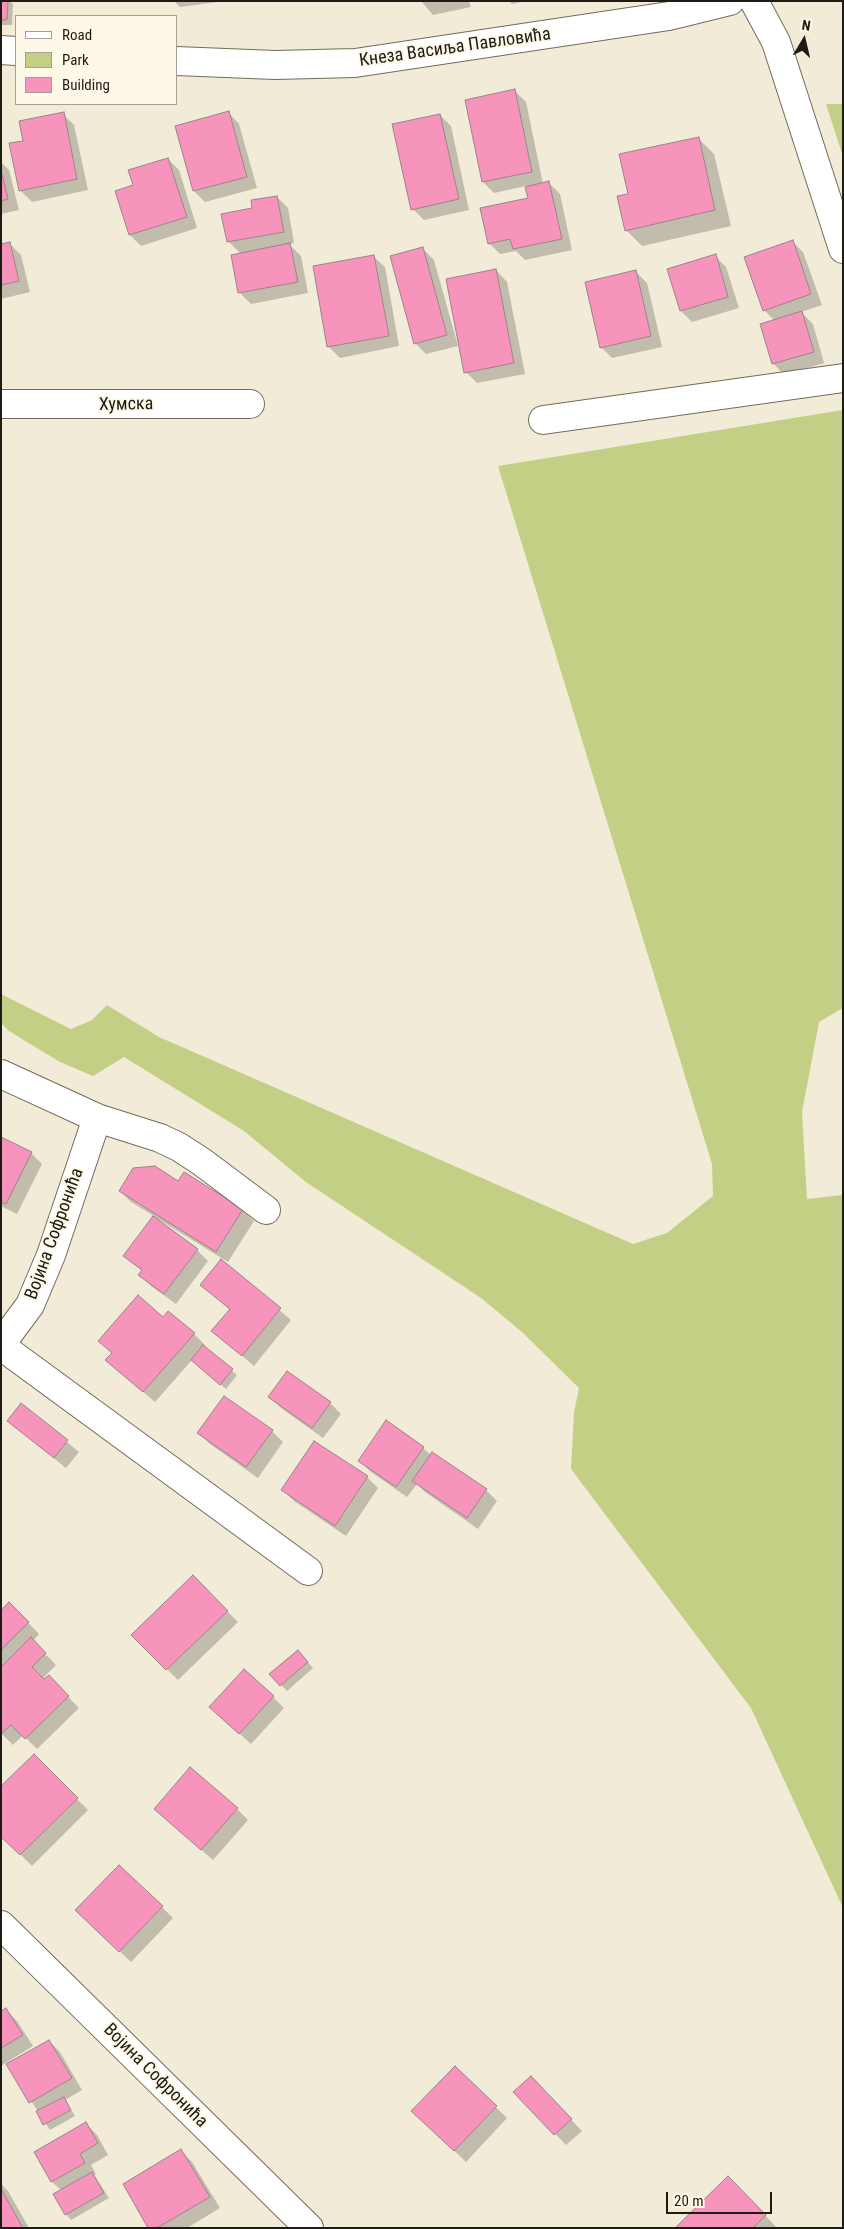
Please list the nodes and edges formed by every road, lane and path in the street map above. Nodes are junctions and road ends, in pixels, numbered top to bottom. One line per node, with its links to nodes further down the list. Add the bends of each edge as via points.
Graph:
1 (730, 1): 5 (street, Кнеза Васиља Павловића, via 659,18 355,63 275,65)
2 (754, 1): 6 (street, via 776,42)
3 (1, 50): 4 (street)
4 (15, 51)
5 (178, 61)
6 (843, 248)
7 (843, 378): 10 (street)
8 (1, 404): 9 (street, Хумска)
9 (250, 404)
10 (542, 420)
11 (1, 1074): 12 (street)
12 (97, 1118): 13 (street, via 179,1147); 14 (street, Војина Софронића, via 30,1305)
13 (266, 1210)
14 (1, 1345): 15 (street)
15 (308, 1571)
16 (1, 1925): 17 (street, Војина Софронића)
17 (309, 2228)

